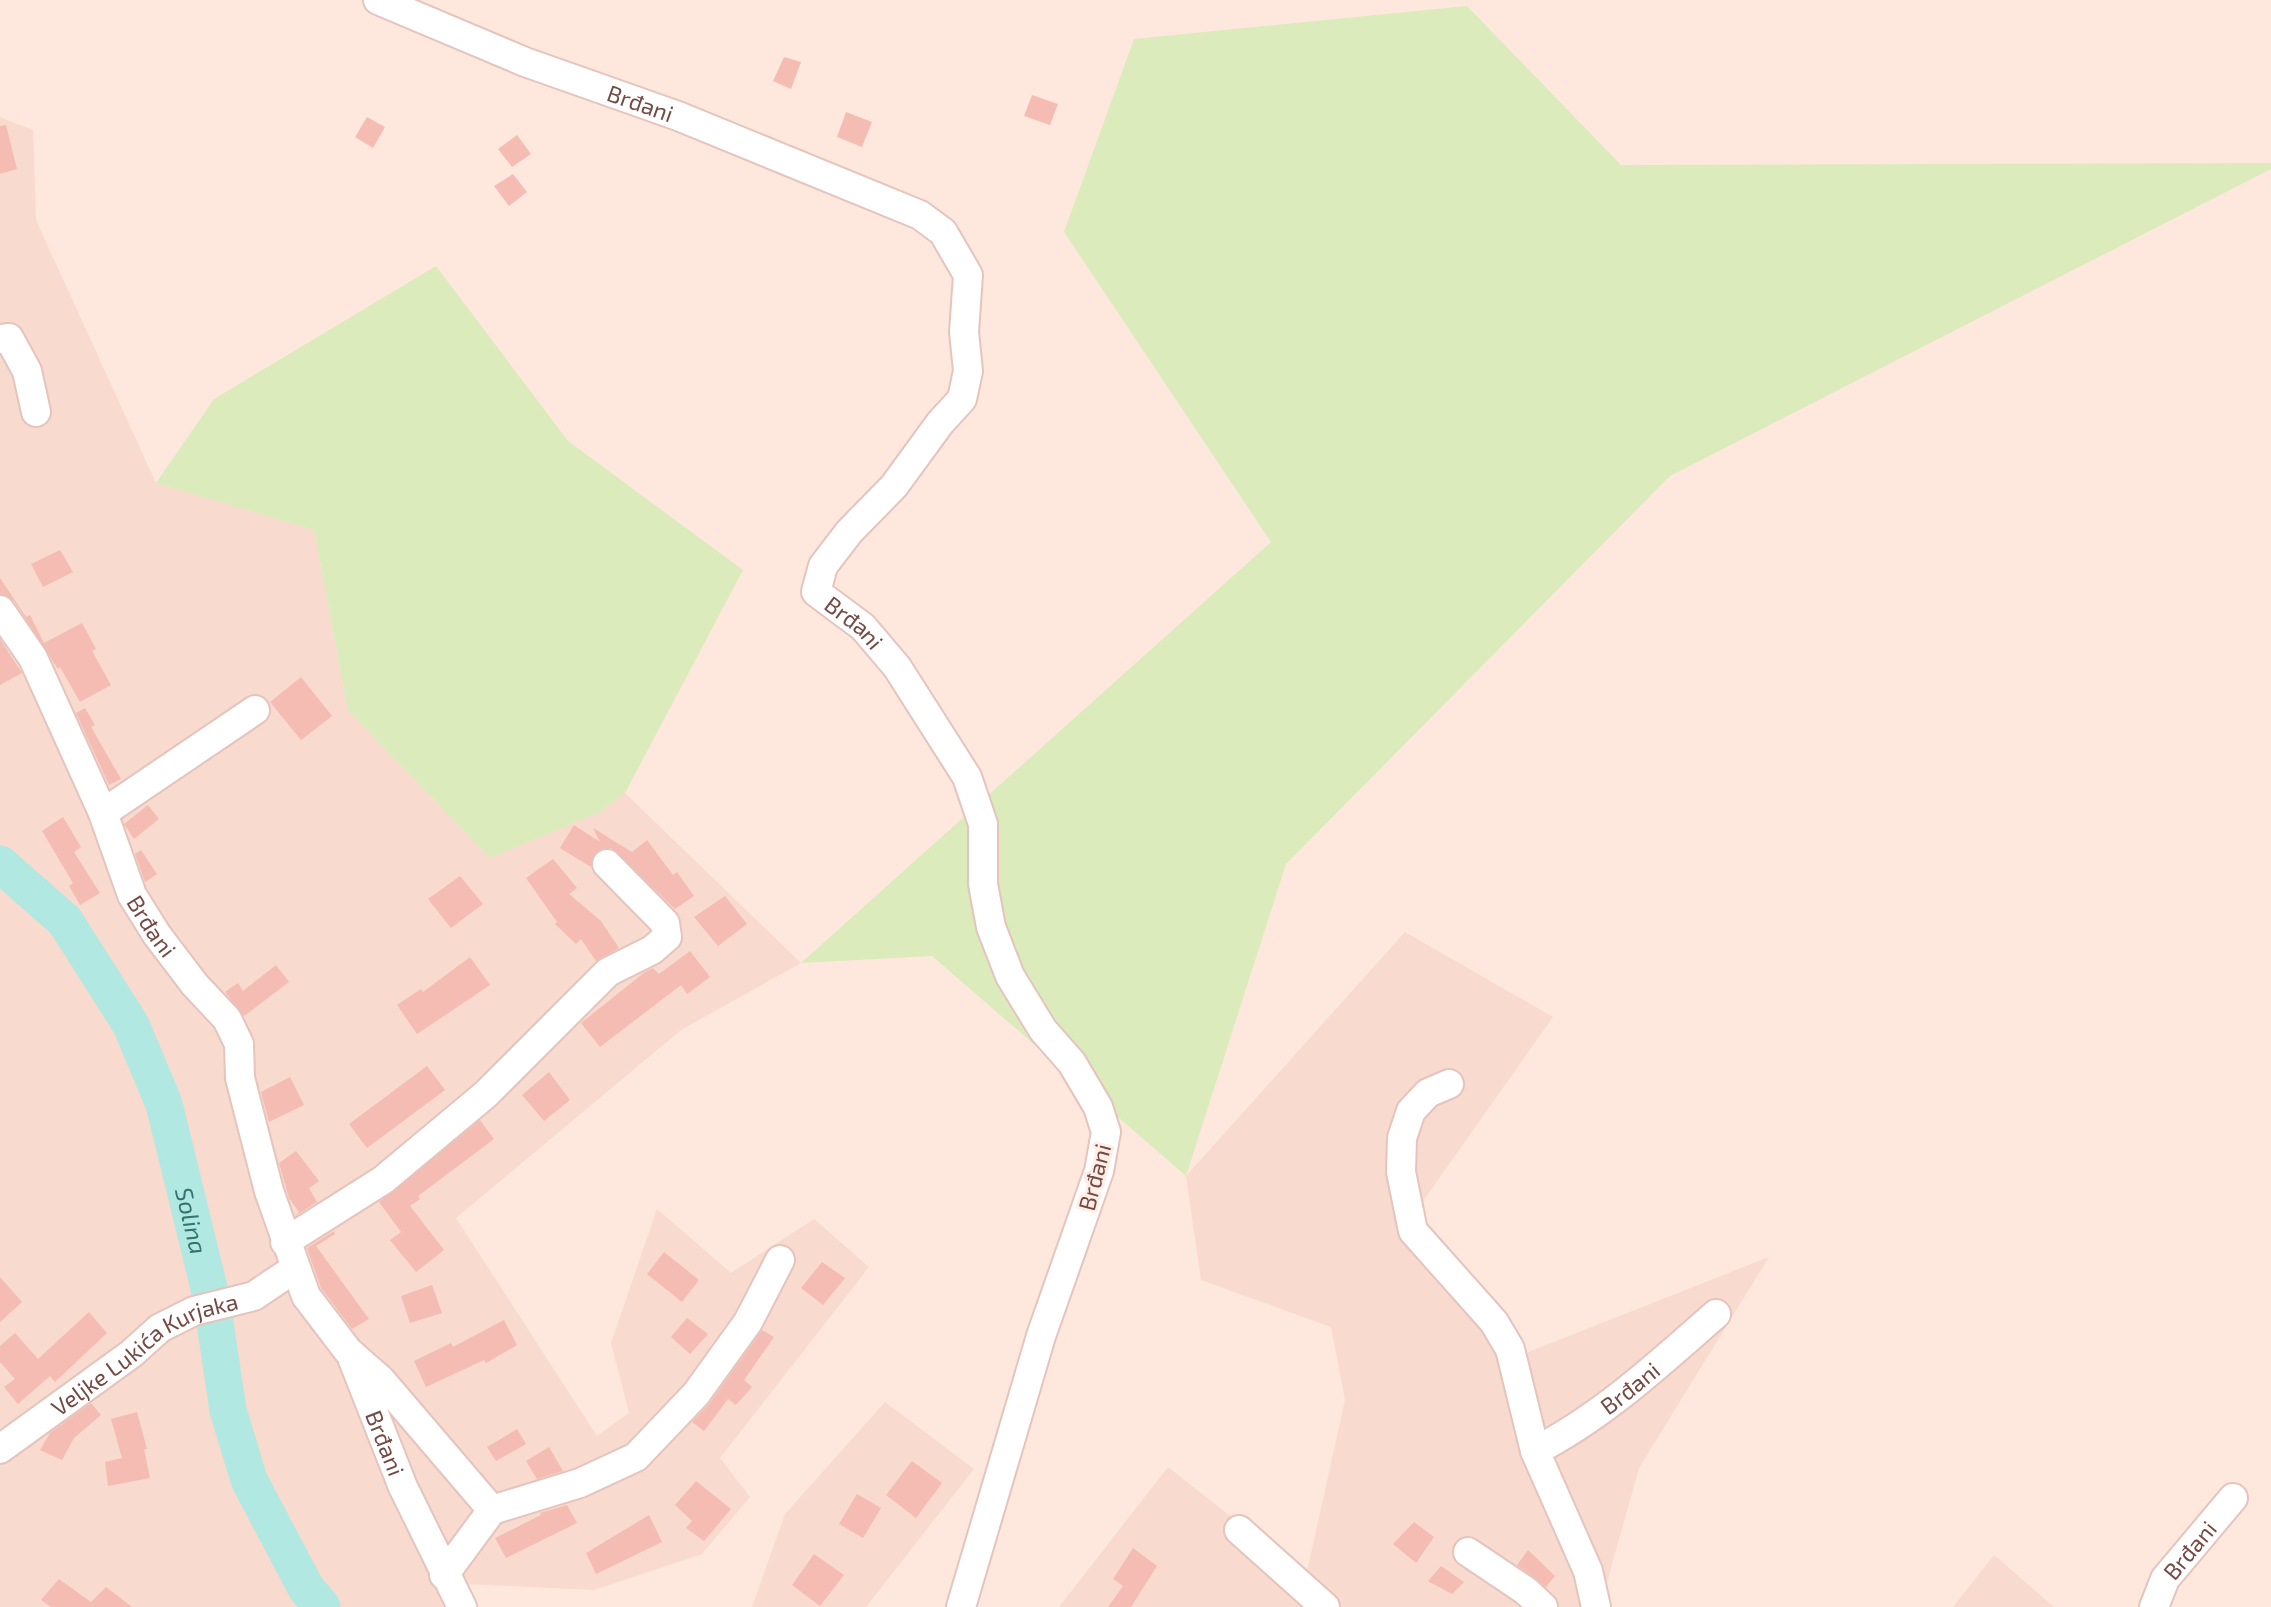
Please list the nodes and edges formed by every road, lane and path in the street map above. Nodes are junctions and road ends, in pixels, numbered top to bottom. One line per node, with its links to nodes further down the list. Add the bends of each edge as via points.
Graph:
1 (378, 0): 22 (street, Brđani, via 920,215 943,232 968,275 964,332 968,371 961,399 894,486 823,566 816,592 863,627 897,667 967,777 983,824 984,884 991,927 1010,976 1043,1030 1072,1063 1098,1107 1106,1132 1099,1171 1041,1336)
2 (0, 339): 3 (street, via 9,338 27,371)
3 (36, 412)
4 (0, 610): 6 (street, Brđani, via 33,659)
5 (255, 710): 6 (street)
6 (103, 813): 9 (street, Brđani, via 132,895 195,985 227,1018 239,1044 240,1078)
7 (607, 864): 9 (street, via 665,923 667,937 652,950 608,972 486,1094 383,1180)
8 (1449, 1084): 15 (street, via 1428,1093 1411,1111 1402,1138 1401,1172 1408,1213 1413,1231 1494,1322 1510,1349)
9 (285, 1242): 11 (street, Brđani)
10 (780, 1260): 17 (street, via 748,1322 711,1374 636,1457 580,1483)
11 (294, 1269): 13 (street, Brđani, via 306,1296); 14 (street, Veljke Lukića Kurjaka, via 254,1296 194,1311 160,1328)
12 (1716, 1314): 15 (street, Brđani, via 1574,1431)
13 (348, 1351): 17 (street, Brđani, via 381,1380); 20 (street, Brđani)
14 (0, 1450)
15 (1535, 1451): 25 (street, via 1588,1571)
16 (2233, 1498): 26 (street, Brđani, via 2165,1579)
17 (492, 1510): 20 (street)
18 (1239, 1530): 23 (street)
19 (1468, 1552): 24 (street)
20 (444, 1575): 21 (street, Brđani)
21 (462, 1607)
22 (961, 1607)
23 (1325, 1607)
24 (1543, 1607)
25 (1596, 1607)
26 (2154, 1607)

